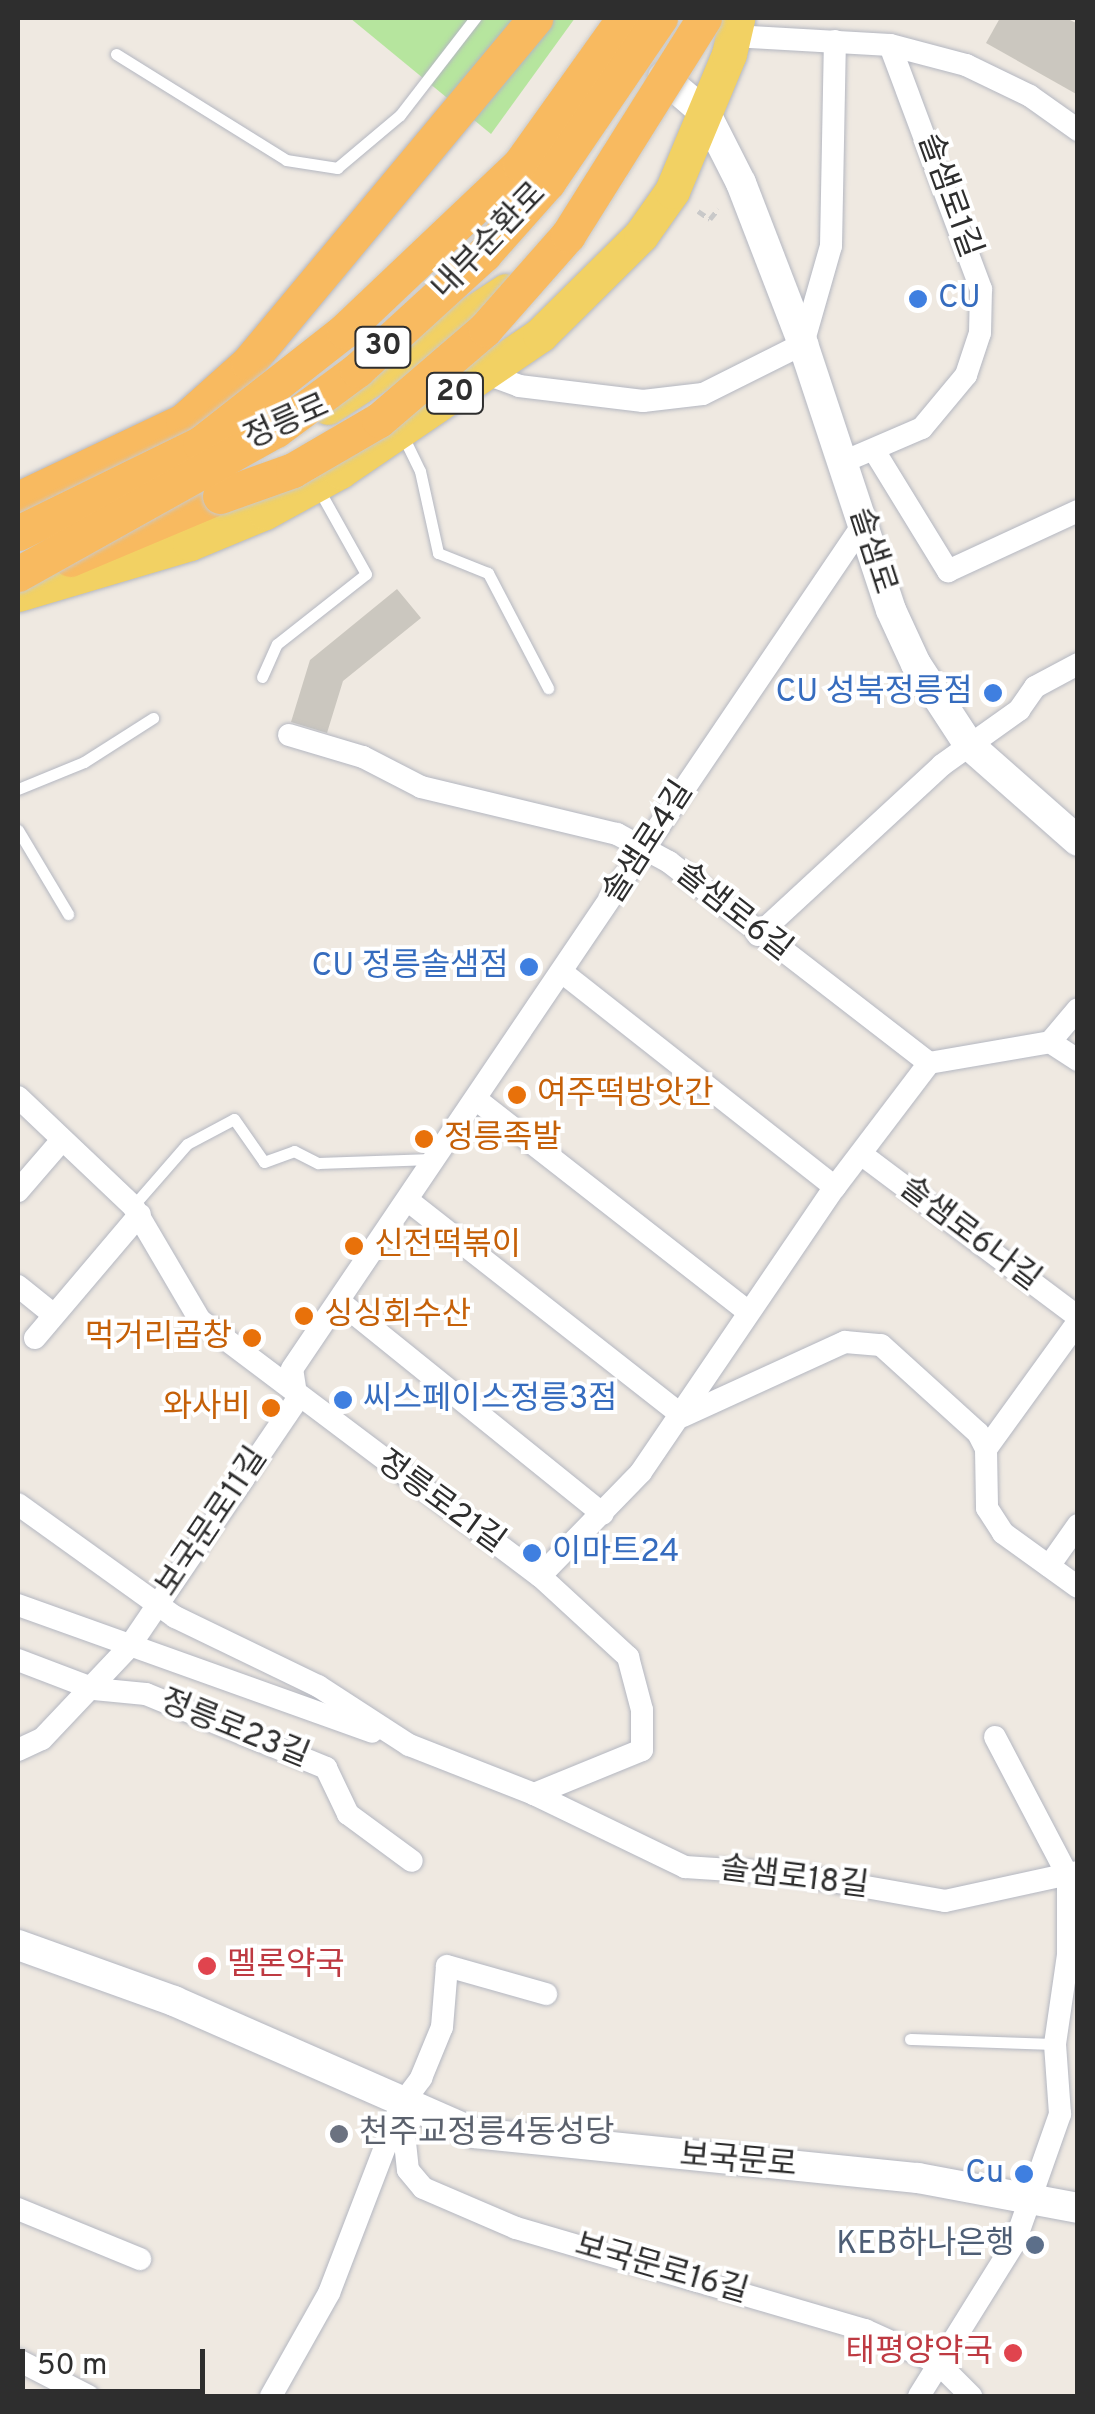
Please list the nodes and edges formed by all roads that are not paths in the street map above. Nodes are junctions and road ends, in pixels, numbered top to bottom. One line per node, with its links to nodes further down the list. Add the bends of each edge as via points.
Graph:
1 (474, 18): 8 (lane, via 400,115 337,168 286,160)
2 (535, 18): 18 (highway, via 248,363 183,422)
3 (624, 18): 22 (highway, 내부순환로 / 30, bridge, via 520,164 344,331 200,444)
4 (665, 20): 9 (main road, 정릉로 / 20); 23 (highway, 내부순환로 / 30, bridge, via 548,182 484,254 357,370 276,430)
5 (724, 24): 6 (street); 10 (main road, 정릉로 / 20); 23 (highway, bridge, via 568,235 485,328 379,420 293,470)
6 (834, 42): 7 (street); 12 (street, via 832,246)
7 (890, 45): 11 (street, via 966,64); 15 (street, 솔샘로1길, via 982,289 980,333 966,374 922,428)
8 (116, 54)
9 (664, 77): 10 (main road, 솔샘로); 20 (main road, 정릉로 / 20, via 630,160 570,242 464,324 291,428 86,491)
10 (706, 114): 12 (main road, 솔샘로); 13 (main road, 정릉로 / 20, via 672,191 641,234 540,335)
11 (1078, 130)
12 (803, 344): 13 (street, via 702,394 643,401 519,386); 16 (main road, 솔샘로)
13 (484, 373): 14 (main road, 정릉로 / 20)
14 (400, 430): 17 (main road, 정릉로 / 20); 27 (lane, via 422,478 438,553 488,574)
15 (874, 452): 16 (street, 솔샘로1길); 19 (street, via 948,571)
16 (843, 462): 21 (main road, 솔샘로)
17 (323, 495): 24 (main road, 정릉로 / 20); 26 (lane, via 366,574 277,644)
18 (18, 498)
19 (1078, 511)
20 (18, 524)
21 (862, 526): 30 (main road, 솔샘로, via 902,637); 34 (street, 솔샘로4길)
22 (18, 533)
23 (18, 576)
24 (18, 594)
25 (1078, 664): 30 (street, via 1036,688 1019,710)
26 (262, 677)
27 (548, 688)
28 (153, 718): 31 (lane, via 84,762)
29 (289, 735): 34 (street, 솔샘로6길, via 364,757 421,787 617,834)
30 (969, 745): 33 (main road, 솔샘로); 36 (street)
31 (18, 789)
32 (18, 830): 35 (lane)
33 (1078, 841)
34 (645, 849): 36 (street, 솔샘로6길); 37 (street, 솔샘로4길)
35 (68, 914)
36 (758, 934): 41 (street, 솔샘로6길)
37 (564, 973): 43 (street, 솔샘로4길); 48 (street)
38 (1078, 1008): 39 (street)
39 (1050, 1042): 40 (street); 41 (street)
40 (1078, 1060)
41 (928, 1063): 45 (street)
42 (18, 1097): 44 (street, 정릉로21길)
43 (478, 1100): 46 (street, 솔샘로4길); 53 (street)
44 (62, 1140): 47 (street); 50 (street, 정릉로21길)
45 (861, 1154): 48 (street); 55 (street, 솔샘로6나길)
46 (436, 1159): 50 (lane, via 318,1163 294,1151 264,1162 234,1119 187,1144); 57 (street, 솔샘로4길, via 292,1369)
47 (19, 1187)
48 (835, 1187): 53 (street)
49 (415, 1206): 58 (street)
50 (136, 1210): 54 (street); 57 (street, 정릉로21길, via 200,1320)
51 (18, 1286): 54 (street)
52 (345, 1306): 61 (street)
53 (748, 1312): 58 (street)
54 (54, 1315): 56 (street)
55 (1078, 1320): 59 (street)
56 (34, 1338)
57 (298, 1400): 64 (street, 정릉로21길); 67 (street, 보국문로11길)
58 (683, 1416): 59 (street, via 845,1342 866,1339 959,1410); 61 (street)
59 (986, 1449): 63 (street, via 987,1508 1003,1533)
60 (18, 1504): 67 (street, 솔샘로18길, via 64,1531)
61 (603, 1514): 64 (street)
62 (1078, 1525): 63 (street)
63 (1049, 1566): 65 (street)
64 (540, 1576): 74 (street, via 628,1657 642,1710 642,1750)
65 (1078, 1587)
66 (18, 1606): 68 (street)
67 (156, 1606): 68 (street, 보국문로11길); 72 (street, 솔샘로18길, via 318,1686)
68 (129, 1647): 70 (street, 보국문로11길); 72 (street)
69 (18, 1660): 70 (street, 정릉로23길)
70 (94, 1689): 73 (street, 보국문로11길, via 42,1739); 75 (street, 정릉로23길, via 146,1694 326,1768 348,1814)
71 (995, 1737): 76 (street)
72 (409, 1745): 74 (street, 솔샘로18길)
73 (18, 1750)
74 (534, 1794): 76 (street, 솔샘로18길, via 685,1867 792,1874 945,1900)
75 (412, 1861)
76 (1071, 1877): 78 (street)
77 (18, 1945): 82 (main road, 보국문로, via 174,2001)
78 (1071, 1986): 81 (street)
79 (546, 1994): 82 (street, via 447,1966 442,2027)
80 (910, 2040): 81 (lane)
81 (1055, 2044): 83 (street, via 1060,2114)
82 (401, 2106): 83 (main road, 보국문로, via 474,2133 544,2144 918,2178); 88 (street, 보국문로16길, via 408,2170 423,2188 516,2228 865,2330); 90 (street, via 329,2293)
83 (1034, 2200): 85 (main road, 보국문로); 88 (street)
84 (18, 2208): 86 (street)
85 (1078, 2208)
86 (140, 2259)
87 (18, 2360): 89 (street)
88 (938, 2364): 91 (street); 92 (street, 보국문로16길)
89 (88, 2396)
90 (271, 2396)
91 (919, 2396)
92 (972, 2396)

